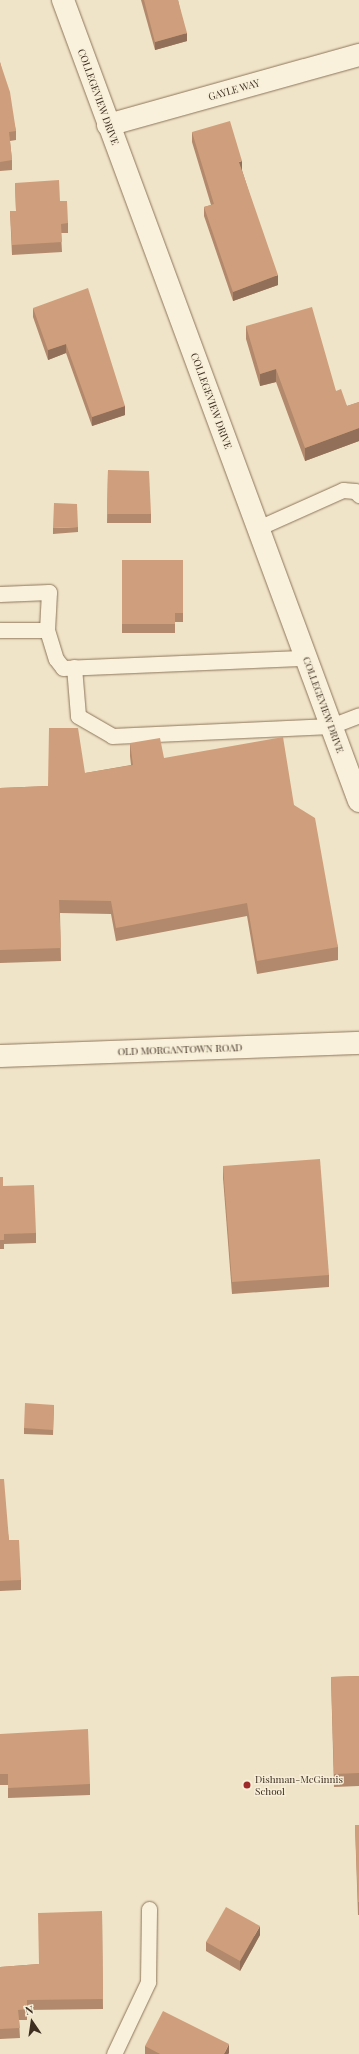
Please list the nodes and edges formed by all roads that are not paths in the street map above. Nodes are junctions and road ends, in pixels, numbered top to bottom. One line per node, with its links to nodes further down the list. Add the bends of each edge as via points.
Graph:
1 (63, 0): 3 (street, COLLEGEVIEW DRIVE)
2 (359, 55): 3 (street, GAYLE WAY)
3 (108, 125): 5 (street, COLLEGEVIEW DRIVE)
4 (359, 495): 5 (lane, via 355,491 343,490)
5 (258, 528): 9 (street, COLLEGEVIEW DRIVE)
6 (0, 594): 8 (lane, via 49,592)
7 (0, 630): 8 (lane)
8 (47, 630): 10 (lane, via 56,659 63,668)
9 (306, 658): 10 (lane); 12 (street, COLLEGEVIEW DRIVE)
10 (74, 667): 12 (lane, via 78,716 112,736)
11 (359, 715): 12 (lane)
12 (331, 726): 13 (street, COLLEGEVIEW DRIVE)
13 (359, 801)
14 (359, 1043): 15 (street, OLD MORGANTOWN ROAD)
15 (0, 1056)
16 (149, 1909): 17 (lane, via 148,1982)
17 (114, 2054)

